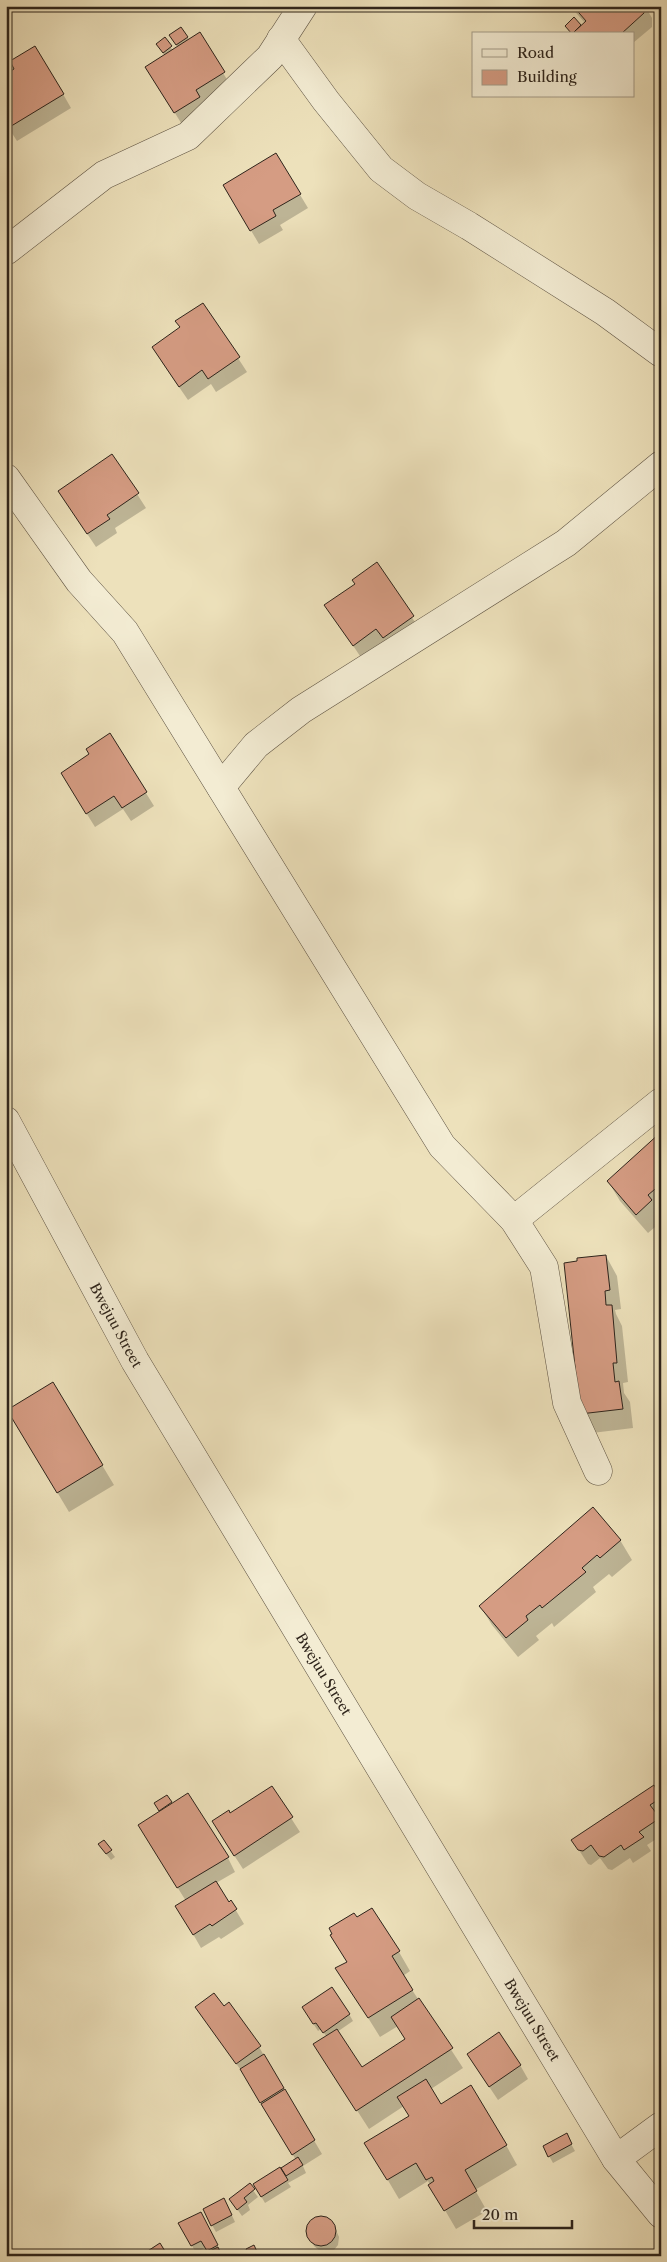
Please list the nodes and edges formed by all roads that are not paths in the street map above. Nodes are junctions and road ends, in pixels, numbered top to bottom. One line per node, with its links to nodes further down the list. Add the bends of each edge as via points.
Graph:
1 (303, 6): 2 (street)
2 (281, 39): 3 (street, via 270,57 188,136 104,175); 4 (street, via 380,169 417,196 605,312)
3 (6, 251)
4 (661, 353)
5 (661, 465): 7 (street, via 566,543 301,710 256,745)
6 (6, 478): 7 (street, via 79,581 125,632)
7 (221, 787): 10 (street, via 442,1146)
8 (661, 1102): 10 (street)
9 (6, 1121): 13 (street, Bwejuu Street, via 135,1361)
10 (514, 1220): 11 (street, via 544,1267 567,1402)
11 (598, 1471)
12 (661, 2126): 13 (street)
13 (616, 2159): 14 (street, Bwejuu Street)
14 (661, 2214)

